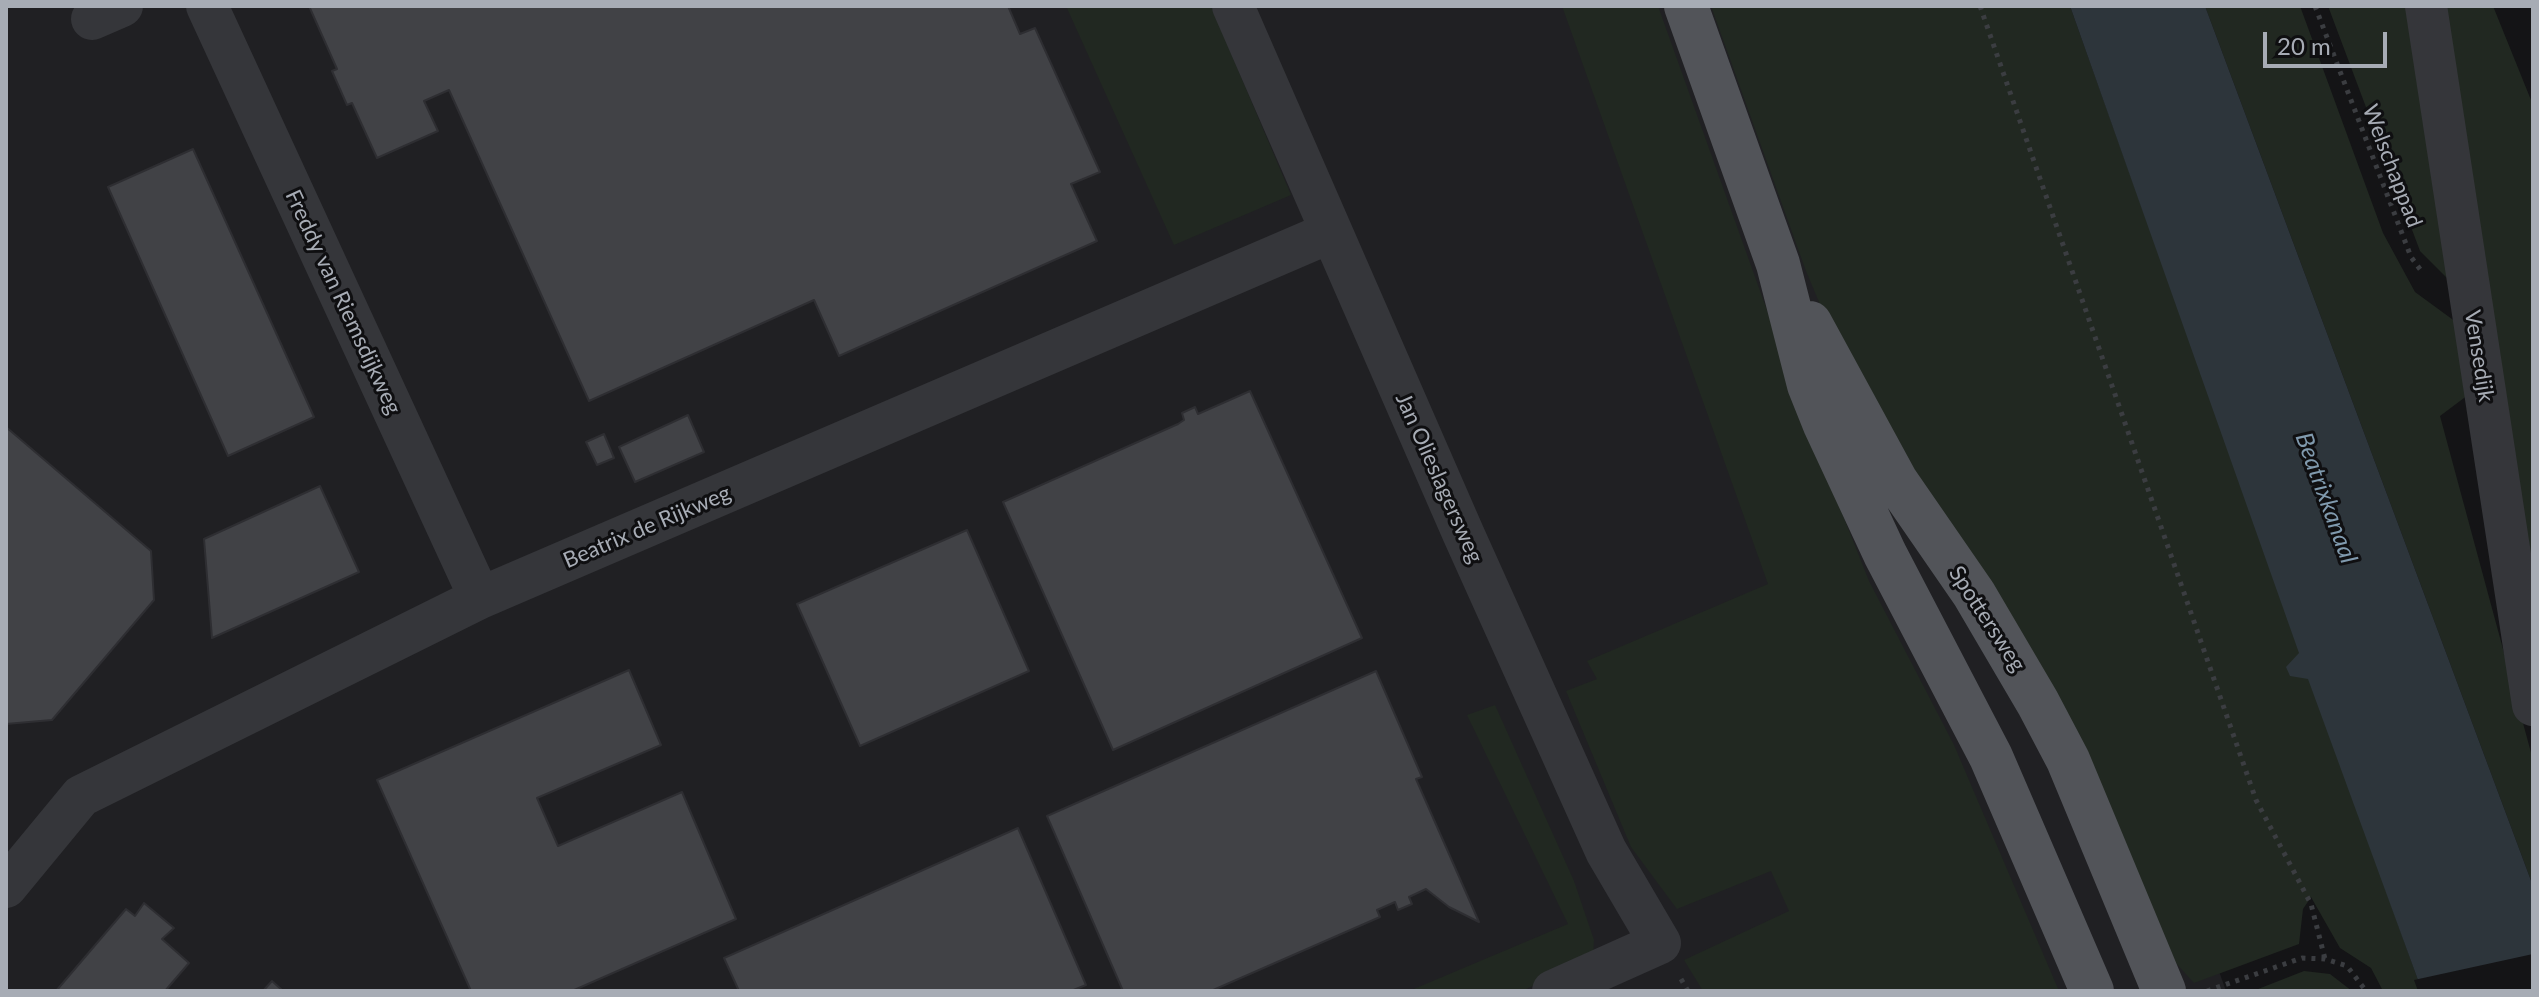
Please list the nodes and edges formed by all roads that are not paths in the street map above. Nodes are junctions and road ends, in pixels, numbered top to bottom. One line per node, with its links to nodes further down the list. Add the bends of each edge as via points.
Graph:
1 (207, 6): 7 (street, Freddy van Riemsdijkweg)
2 (1233, 6): 5 (street, Jan Olieslagersweg)
3 (1686, 6): 6 (main road, Spottersweg)
4 (2426, 6): 8 (street, Vensedijk)
5 (1331, 232): 7 (street, Beatrix de Rijkweg); 10 (street, Jan Olieslagersweg, via 1606,851 1660,943)
6 (1778, 264): 11 (main road, Spottersweg, via 1809,385 1825,425 1885,554 1991,757); 12 (main road, Spottersweg, via 1896,481 1974,594 2038,703 2068,760)
7 (480, 598): 9 (street, Beatrix de Rijkweg, via 81,796)
8 (2533, 705)
9 (6, 887)
10 (1553, 991)
11 (2092, 991)
12 (2164, 991)

